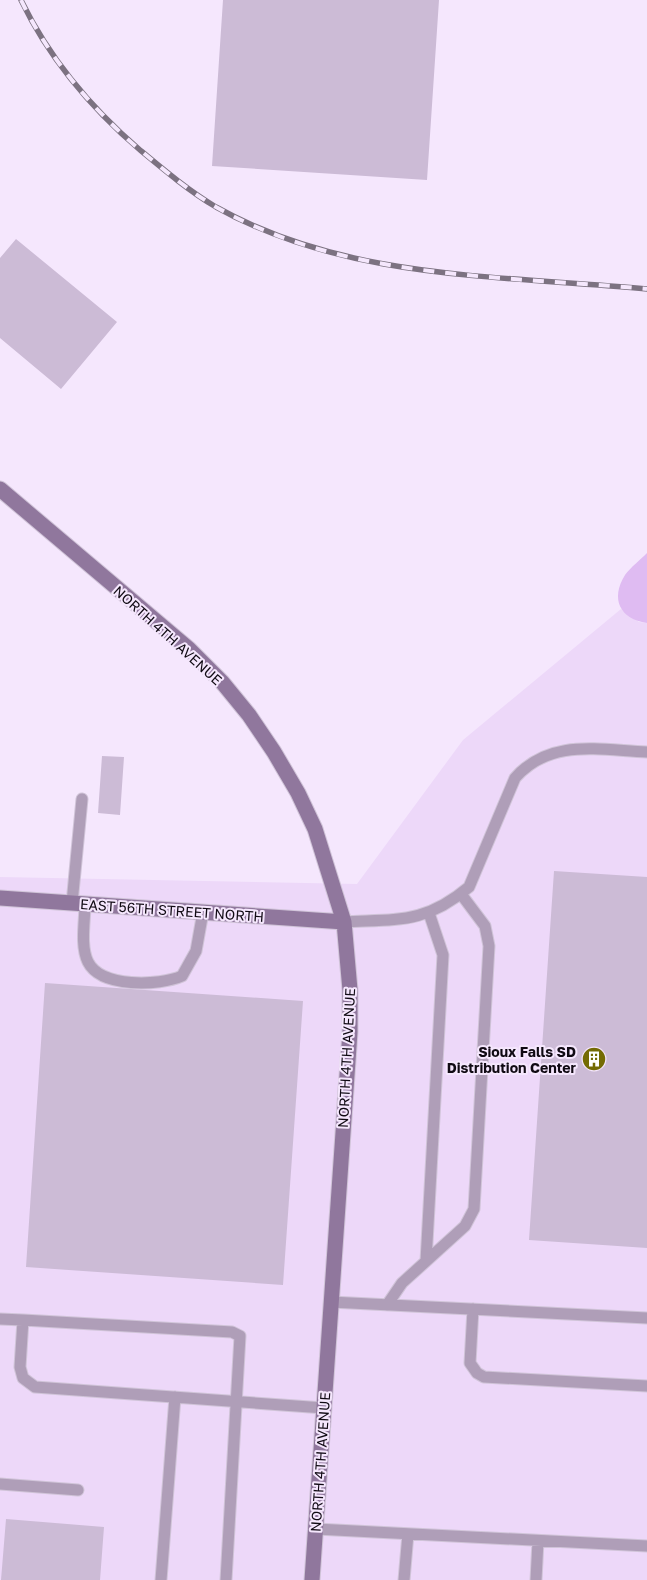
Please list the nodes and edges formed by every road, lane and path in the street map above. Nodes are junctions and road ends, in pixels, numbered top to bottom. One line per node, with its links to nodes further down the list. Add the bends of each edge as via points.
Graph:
1 (0, 489): 9 (street, NORTH 4TH AVENUE, via 189,649 249,715 279,760 315,829)
2 (647, 752): 4 (lane, via 557,750 525,767 515,778 469,887)
3 (82, 800): 6 (lane)
4 (462, 894): 8 (lane); 10 (lane, via 485,926 489,946 475,1204 465,1226)
5 (0, 898): 6 (street, EAST 56TH STREET NORTH)
6 (79, 904): 7 (street, EAST 56TH STREET NORTH); 7 (lane, via 88,962 95,973 105,978 126,981 168,982 182,976 196,951)
7 (203, 912): 9 (street, EAST 56TH STREET NORTH)
8 (429, 913): 9 (lane, via 410,919); 10 (lane, via 442,955)
9 (344, 922): 11 (street, NORTH 4TH AVENUE, via 350,1032)
10 (426, 1261): 12 (lane, via 402,1283)
11 (331, 1302): 12 (lane); 20 (street, NORTH 4TH AVENUE)
12 (387, 1305): 13 (lane)
13 (473, 1309): 14 (lane); 17 (lane, via 470,1363 477,1374)
14 (647, 1318)
15 (0, 1319): 16 (lane)
16 (23, 1320): 18 (lane, via 20,1367 23,1378 35,1387); 19 (lane, via 232,1332 240,1336 241,1346)
17 (647, 1386)
18 (175, 1397): 19 (lane); 27 (lane)
19 (237, 1402): 20 (lane); 28 (lane)
20 (324, 1408): 23 (street, NORTH 4TH AVENUE)
21 (0, 1484): 22 (lane)
22 (78, 1490)
23 (316, 1530): 24 (lane); 29 (street, NORTH 4TH AVENUE)
24 (408, 1534): 25 (lane); 30 (lane)
25 (538, 1541): 26 (lane); 31 (lane)
26 (647, 1546)
27 (161, 1580)
28 (226, 1580)
29 (312, 1580)
30 (404, 1580)
31 (536, 1580)

